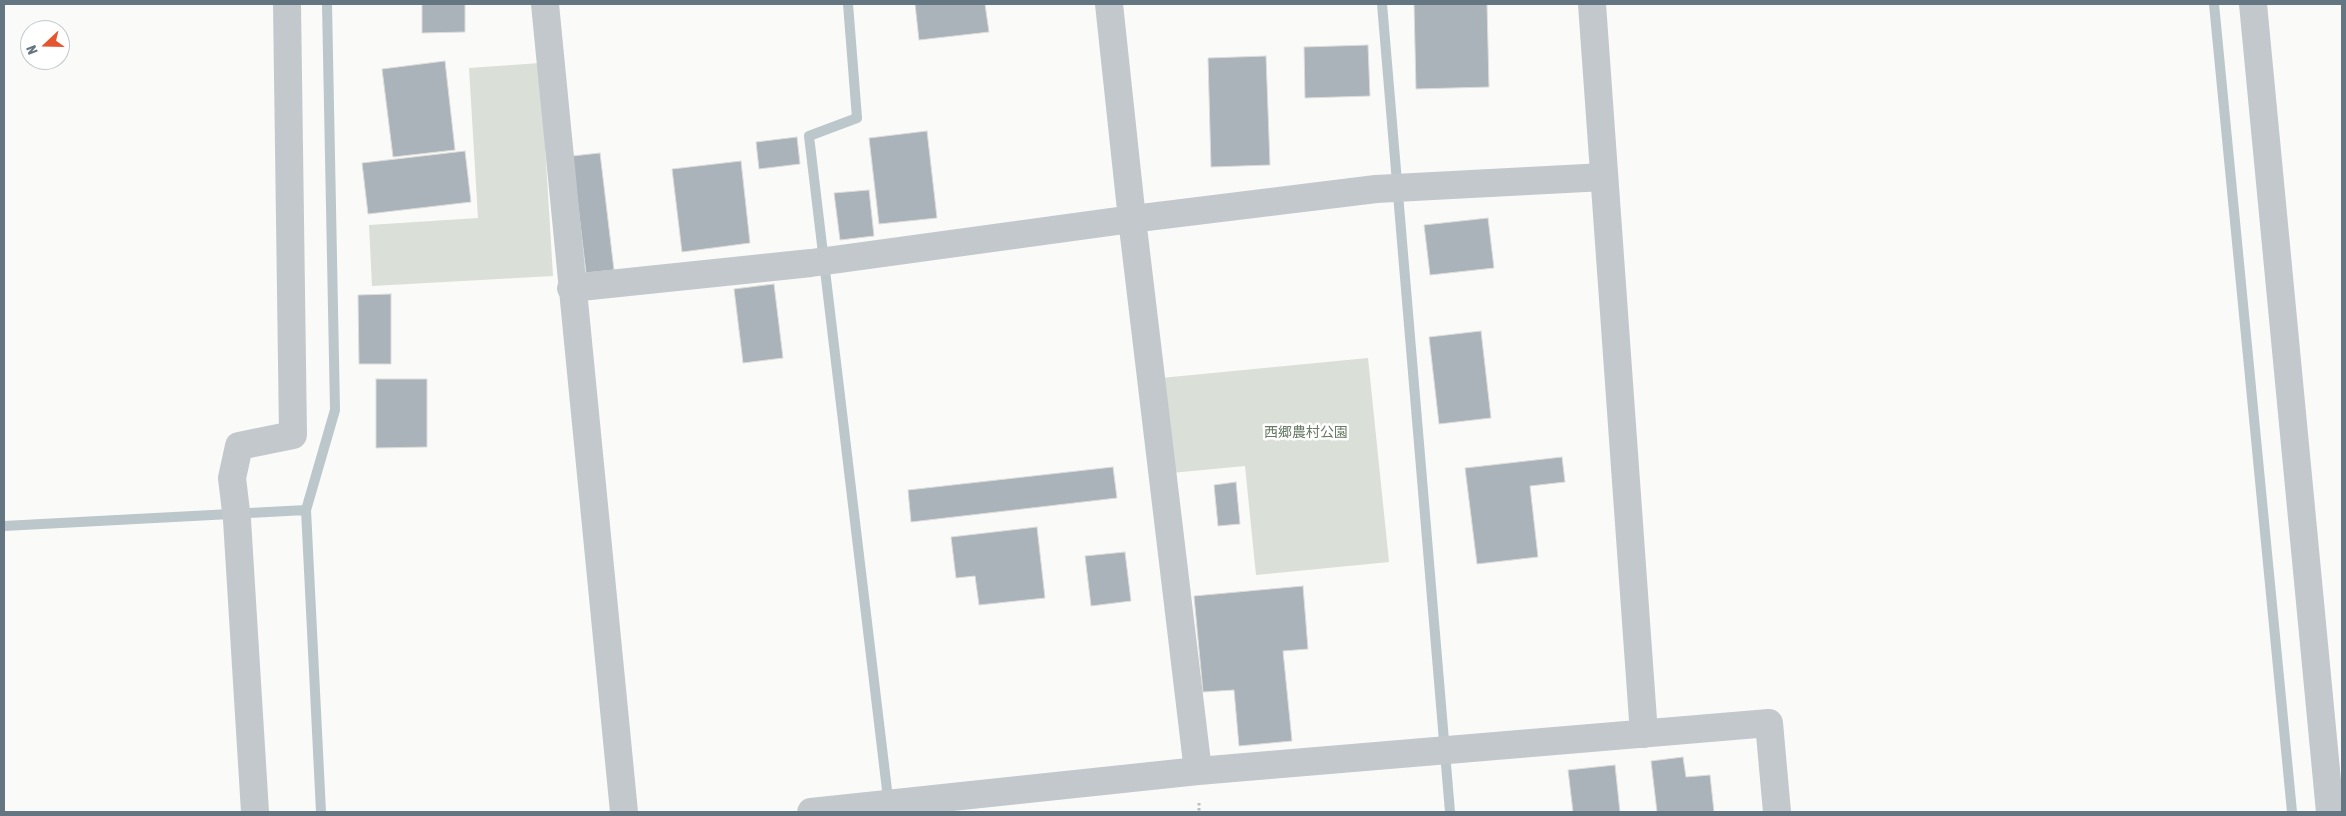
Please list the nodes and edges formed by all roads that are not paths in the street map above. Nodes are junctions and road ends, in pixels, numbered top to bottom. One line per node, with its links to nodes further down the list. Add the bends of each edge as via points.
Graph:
1 (288, 4): 11 (street, via 293,435 239,446 232,478)
2 (545, 4): 8 (street)
3 (1109, 4): 7 (street)
4 (1592, 4): 6 (street)
5 (2253, 4): 15 (street)
6 (1604, 176): 7 (street, via 1412,186); 9 (street)
7 (1132, 220): 8 (street, via 811,263); 10 (street)
8 (571, 288): 12 (street)
9 (1644, 734): 10 (street); 14 (street, via 1769,723)
10 (1198, 771): 13 (street)
11 (255, 812)
12 (624, 812)
13 (811, 812)
14 (1777, 812)
15 (2330, 812)

